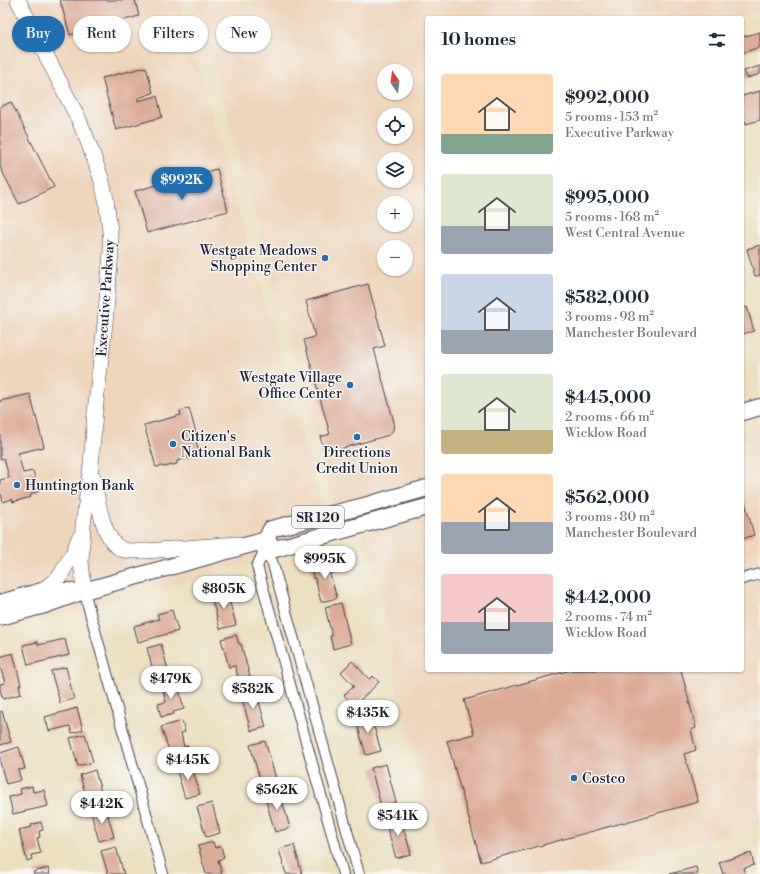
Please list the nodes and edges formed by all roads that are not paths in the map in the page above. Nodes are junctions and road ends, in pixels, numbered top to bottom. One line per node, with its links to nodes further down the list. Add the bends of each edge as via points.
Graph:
1 (18, 0): 4 (street, Executive Parkway, via 87,139 106,199 111,252)
2 (760, 407): 3 (main road)
3 (744, 411)
4 (91, 465): 9 (street, Executive Parkway); 10 (street, via 106,530 121,549 132,552)
5 (425, 489): 10 (main road, SR 120, via 272,529)
6 (425, 498): 8 (main road, via 368,513)
7 (425, 509): 8 (main road)
8 (365, 524): 10 (main road, via 275,549)
9 (83, 526): 13 (street, via 73,553 60,576); 14 (street, Executive Parkway, via 81,561)
10 (263, 545): 14 (main road, SR 120); 18 (street, via 257,566); 19 (street, via 272,562)
11 (760, 574): 12 (street)
12 (744, 578)
13 (42, 591): 14 (main road, SR 120); 15 (main road, SR 120)
14 (84, 591): 16 (main road, SR 120); 17 (street)
15 (0, 603)
16 (0, 617)
17 (163, 874)
18 (344, 874)
19 (359, 874)

